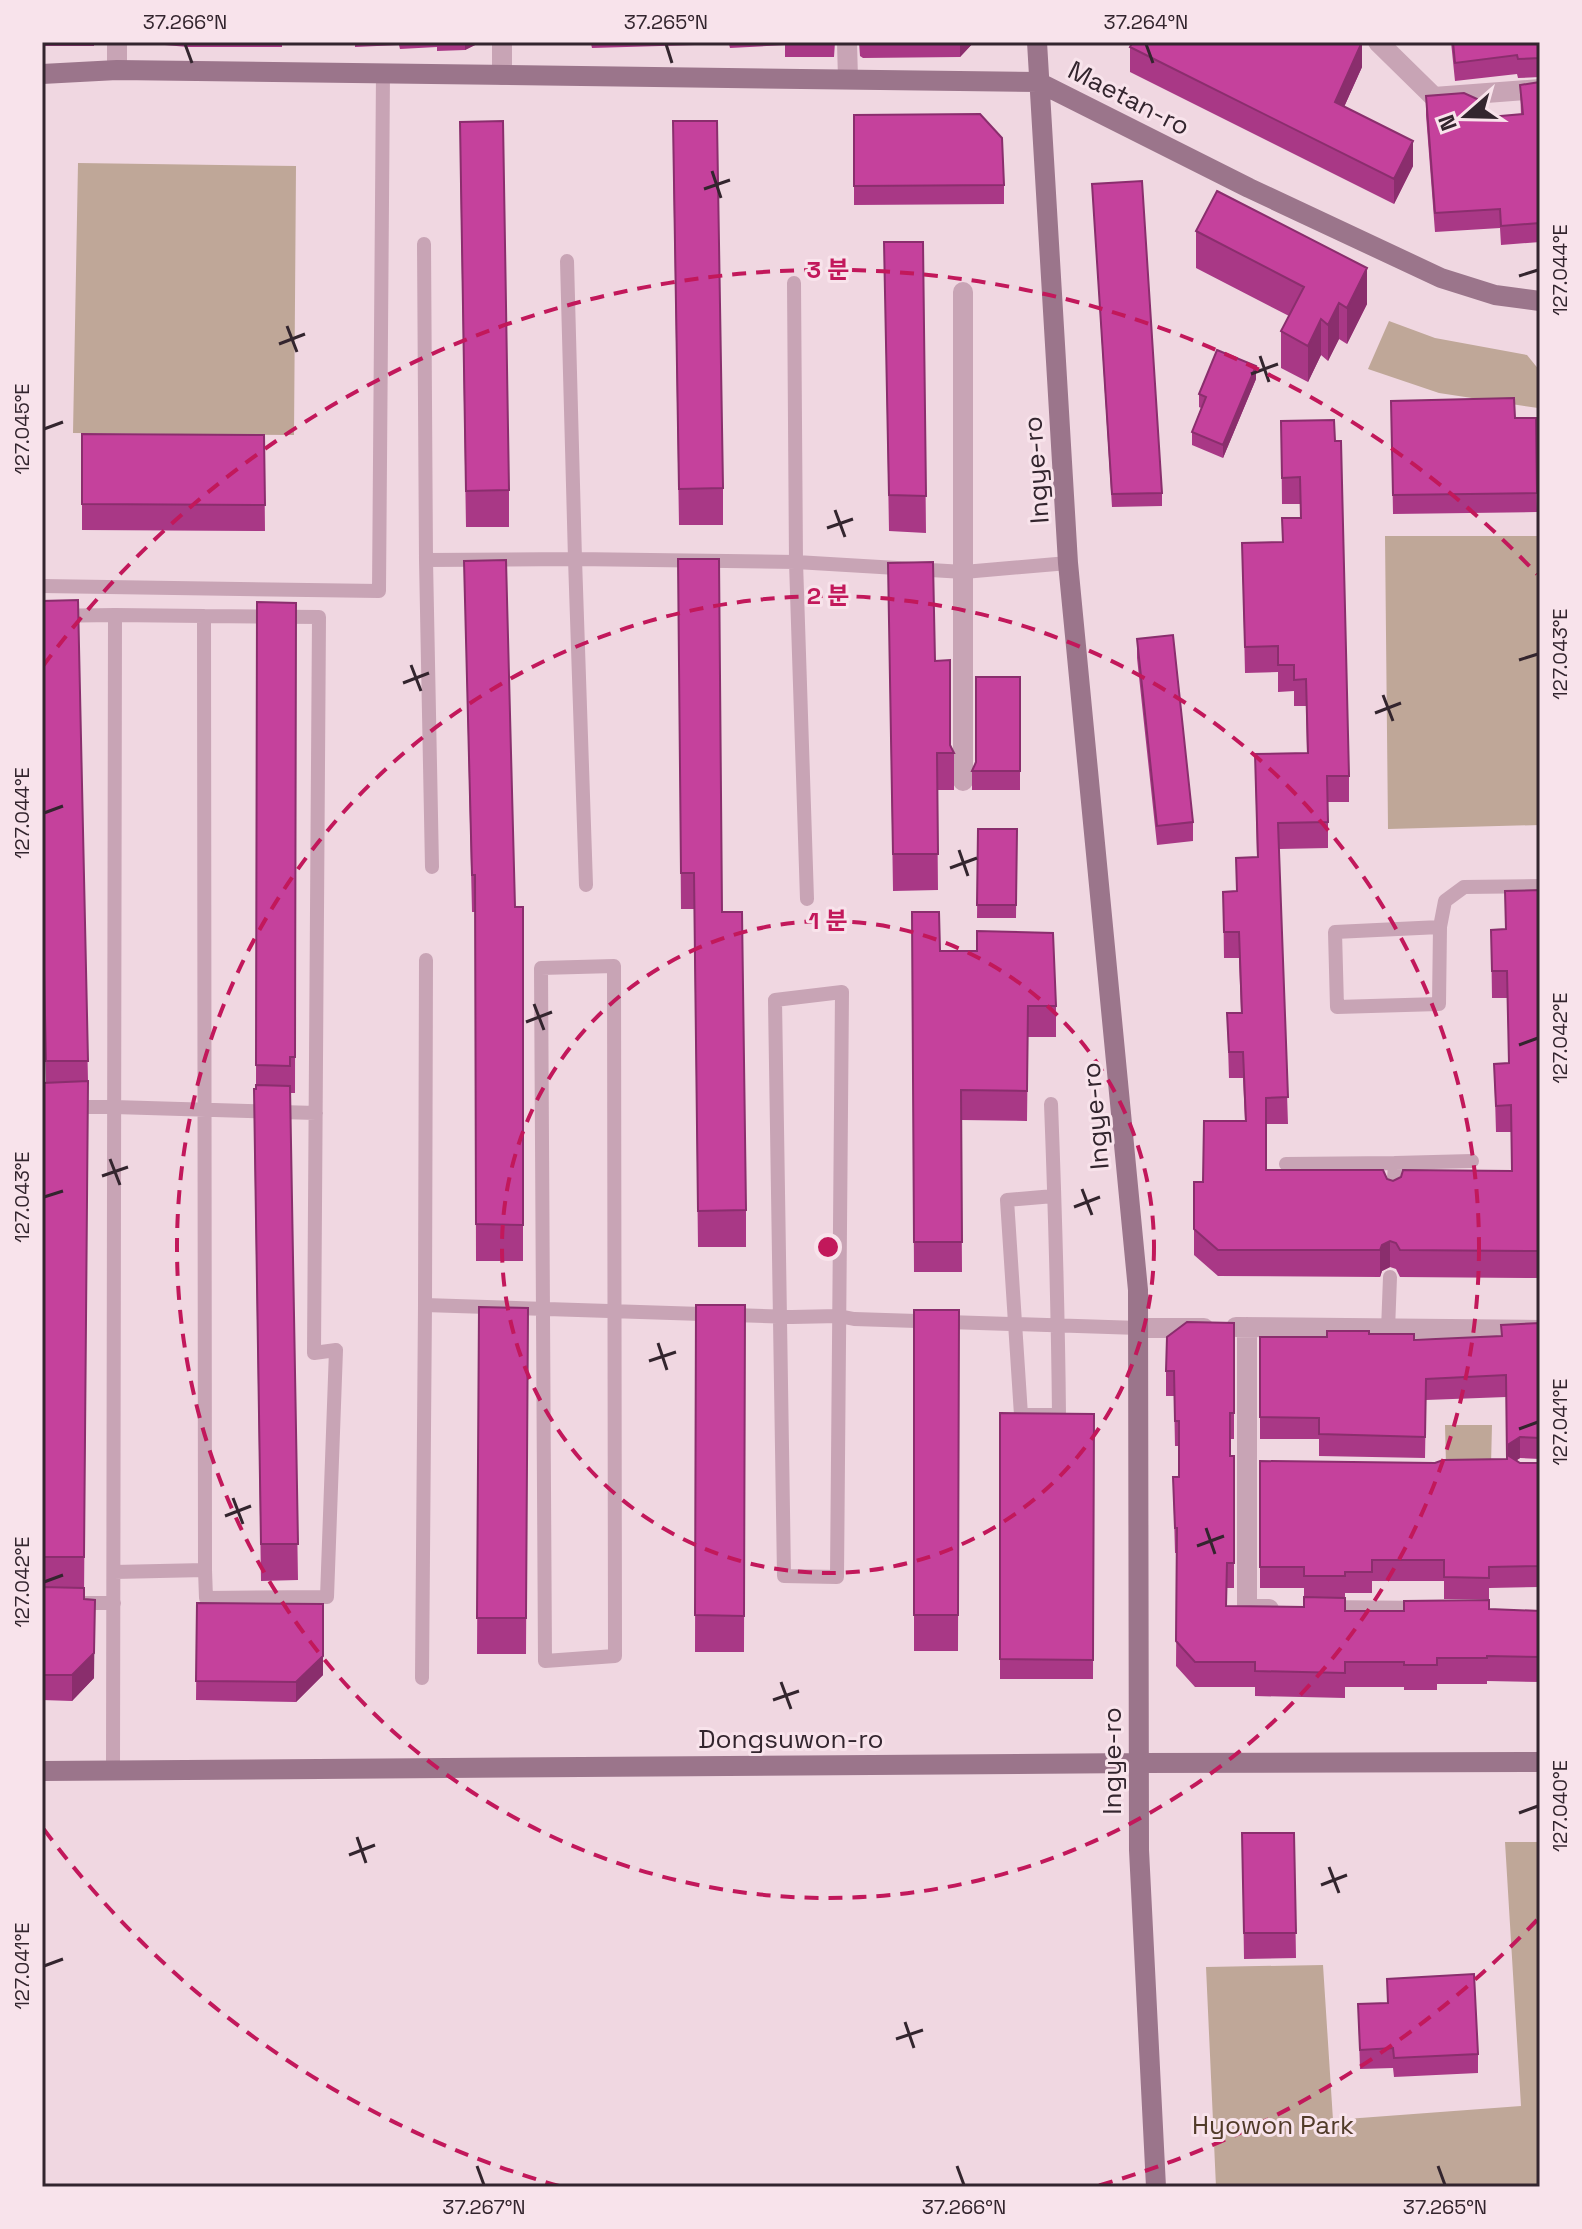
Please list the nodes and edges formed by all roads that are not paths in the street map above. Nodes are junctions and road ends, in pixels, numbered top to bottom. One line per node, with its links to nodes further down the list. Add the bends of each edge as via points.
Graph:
1 (117, 42): 6 (street)
2 (502, 42): 9 (street)
3 (847, 42): 10 (street)
4 (1037, 42): 11 (street, Ingye-ro)
5 (1378, 42): 12 (street, via 1434,97)
6 (117, 70): 7 (street, Maetan-ro); 8 (street, Maetan-ro)
7 (383, 73): 9 (street, Maetan-ro); 23 (lane, via 379,591)
8 (42, 74)
9 (502, 75): 10 (street, Maetan-ro)
10 (848, 79): 11 (street, Maetan-ro)
11 (1038, 82): 17 (street, Maetan-ro, via 1441,278 1495,295); 21 (street, Ingye-ro)
12 (1540, 89)
13 (424, 244): 19 (lane)
14 (567, 261): 18 (lane)
15 (794, 283): 20 (lane)
16 (963, 292): 22 (street)
17 (1540, 301)
18 (575, 559): 19 (lane); 20 (lane); 29 (lane)
19 (426, 560): 28 (lane)
20 (796, 562): 22 (lane); 31 (lane)
21 (1068, 563): 22 (lane); 53 (street, Ingye-ro)
22 (964, 572): 27 (street)
23 (42, 586)
24 (115, 615): 25 (lane); 26 (lane); 36 (lane)
25 (42, 616)
26 (204, 616): 37 (lane); 38 (lane, via 319,617)
27 (963, 781)
28 (432, 867)
29 (586, 885)
30 (1540, 886): 32 (lane, via 1464,887 1445,901)
31 (807, 899)
32 (1440, 927): 32 (lane, via 1335,932 1337,1007 1439,1004)
33 (426, 960): 45 (lane)
34 (1051, 1104): 42 (lane)
35 (42, 1107): 36 (lane)
36 (114, 1107): 37 (lane); 57 (lane)
37 (205, 1110): 38 (lane); 56 (lane)
38 (316, 1113): 56 (lane, via 314,1353 336,1350 327,1597 206,1598)
39 (1472, 1161): 40 (lane)
40 (1395, 1163): 41 (lane); 43 (lane)
41 (1286, 1164)
42 (1054, 1196): 50 (lane, via 1007,1200); 51 (lane)
43 (1393, 1197)
44 (1390, 1277): 54 (lane)
45 (425, 1305): 46 (lane); 61 (lane)
46 (543, 1307): 47 (lane); 47 (lane, via 541,968 614,966); 47 (lane, via 545,1661 615,1656)
47 (614, 1311): 48 (lane)
48 (780, 1316): 49 (lane); 49 (lane, via 784,1576 837,1577); 49 (lane, via 775,1000 842,992)
49 (839, 1316): 50 (lane)
50 (1016, 1324): 51 (lane); 51 (lane, via 1021,1415 1059,1415)
51 (1058, 1326): 53 (lane)
52 (1247, 1327): 53 (street); 54 (street); 60 (street, via 1256,1467 1247,1609)
53 (1139, 1328): 63 (street, Ingye-ro)
54 (1388, 1330): 55 (street)
55 (1540, 1330)
56 (205, 1570): 57 (lane)
57 (114, 1572): 59 (lane)
58 (42, 1603): 59 (lane)
59 (114, 1603): 64 (lane)
60 (1448, 1611)
61 (422, 1678)
62 (1540, 1762): 63 (street, Dongsuwon-ro)
63 (1138, 1763): 64 (street, Dongsuwon-ro); 66 (street, Ingye-ro)
64 (113, 1770): 65 (street, Dongsuwon-ro)
65 (42, 1771)
66 (1156, 2187)

